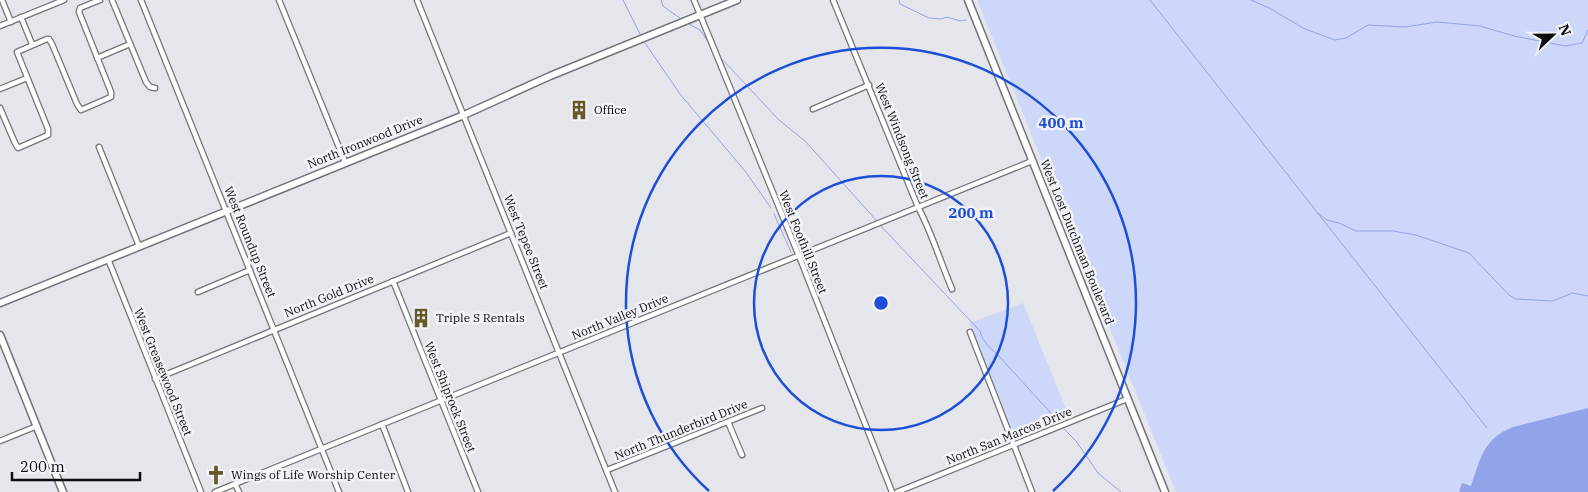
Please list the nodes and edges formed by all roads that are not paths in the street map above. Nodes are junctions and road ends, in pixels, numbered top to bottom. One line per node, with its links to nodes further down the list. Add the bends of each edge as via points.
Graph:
1 (2, 0): 14 (street)
2 (64, 0): 13 (street)
3 (100, 0): 18 (street, via 79,10)
4 (112, 0): 17 (street)
5 (141, 0): 30 (street, West Roundup Street)
6 (279, 0): 28 (street)
7 (417, 0): 25 (street, West Tepee Street)
8 (694, 0): 12 (street, West Foothill Street)
9 (737, 0): 12 (street, North Ironwood Drive)
10 (833, 0): 20 (street, West Windsong Street)
11 (968, 0): 27 (street, West Lost Dutchman Boulevard)
12 (700, 15): 25 (street, North Ironwood Drive); 33 (street, West Foothill Street)
13 (21, 17): 14 (street); 16 (street)
14 (11, 22): 15 (street)
15 (0, 26)
16 (32, 44): 18 (street, via 49,39 80,110 111,97); 19 (street, via 17,52)
17 (130, 44): 18 (street); 21 (street, via 146,82)
18 (97, 58)
19 (27, 78): 22 (street); 23 (street, via 48,135 18,148)
20 (869, 85): 24 (street); 29 (street, West Windsong Street)
21 (155, 88)
22 (0, 89)
23 (0, 108)
24 (813, 109)
25 (464, 114): 28 (street, North Ironwood Drive); 31 (street, West Tepee Street)
26 (99, 147): 32 (street)
27 (1032, 161): 29 (street, North Valley Drive); 45 (street, West Lost Dutchman Boulevard)
28 (345, 162): 30 (street, North Ironwood Drive)
29 (918, 207): 33 (street, North Valley Drive); 37 (street, West Windsong Street)
30 (226, 211): 32 (street, North Ironwood Drive); 35 (street, West Roundup Street)
31 (511, 233): 36 (street, North Gold Drive); 43 (street, West Tepee Street)
32 (139, 246): 34 (street, North Ironwood Drive)
33 (799, 256): 43 (street, North Valley Drive); 65 (street, West Foothill Street)
34 (108, 259): 39 (street, North Ironwood Drive); 44 (street, West Greasewood Street)
35 (250, 270): 38 (street); 40 (street, West Roundup Street)
36 (393, 281): 40 (street, North Gold Drive); 46 (street, West Shiprock Street)
37 (952, 289)
38 (198, 292)
39 (0, 303)
40 (274, 330): 44 (street, North Gold Drive); 53 (street, West Roundup Street)
41 (970, 332): 52 (street)
42 (0, 335): 50 (street)
43 (560, 352): 46 (street, North Valley Drive); 55 (street, West Tepee Street)
44 (155, 379): 58 (street, West Greasewood Street)
45 (1128, 399): 52 (street, North San Marcos Drive); 68 (street, West Lost Dutchman Boulevard)
46 (441, 400): 49 (street, North Valley Drive); 63 (street, West Shiprock Street)
47 (762, 408): 48 (street, North Thunderbird Drive)
48 (728, 422): 54 (street); 55 (street, North Thunderbird Drive)
49 (382, 424): 53 (street, North Valley Drive); 62 (street)
50 (37, 426): 51 (street); 57 (street)
51 (0, 441)
52 (1013, 445): 66 (street, North San Marcos Drive); 67 (street)
53 (322, 449): 56 (street, North Valley Drive); 61 (street, West Roundup Street)
54 (742, 455)
55 (607, 470): 64 (street, West Tepee Street)
56 (235, 484): 59 (street, North Valley Drive); 60 (street)
57 (63, 492)
58 (201, 492)
59 (215, 492)
60 (239, 492)
61 (339, 492)
62 (408, 492)
63 (478, 492)
64 (616, 492)
65 (892, 492)
66 (897, 492)
67 (1032, 492)
68 (1165, 492)

